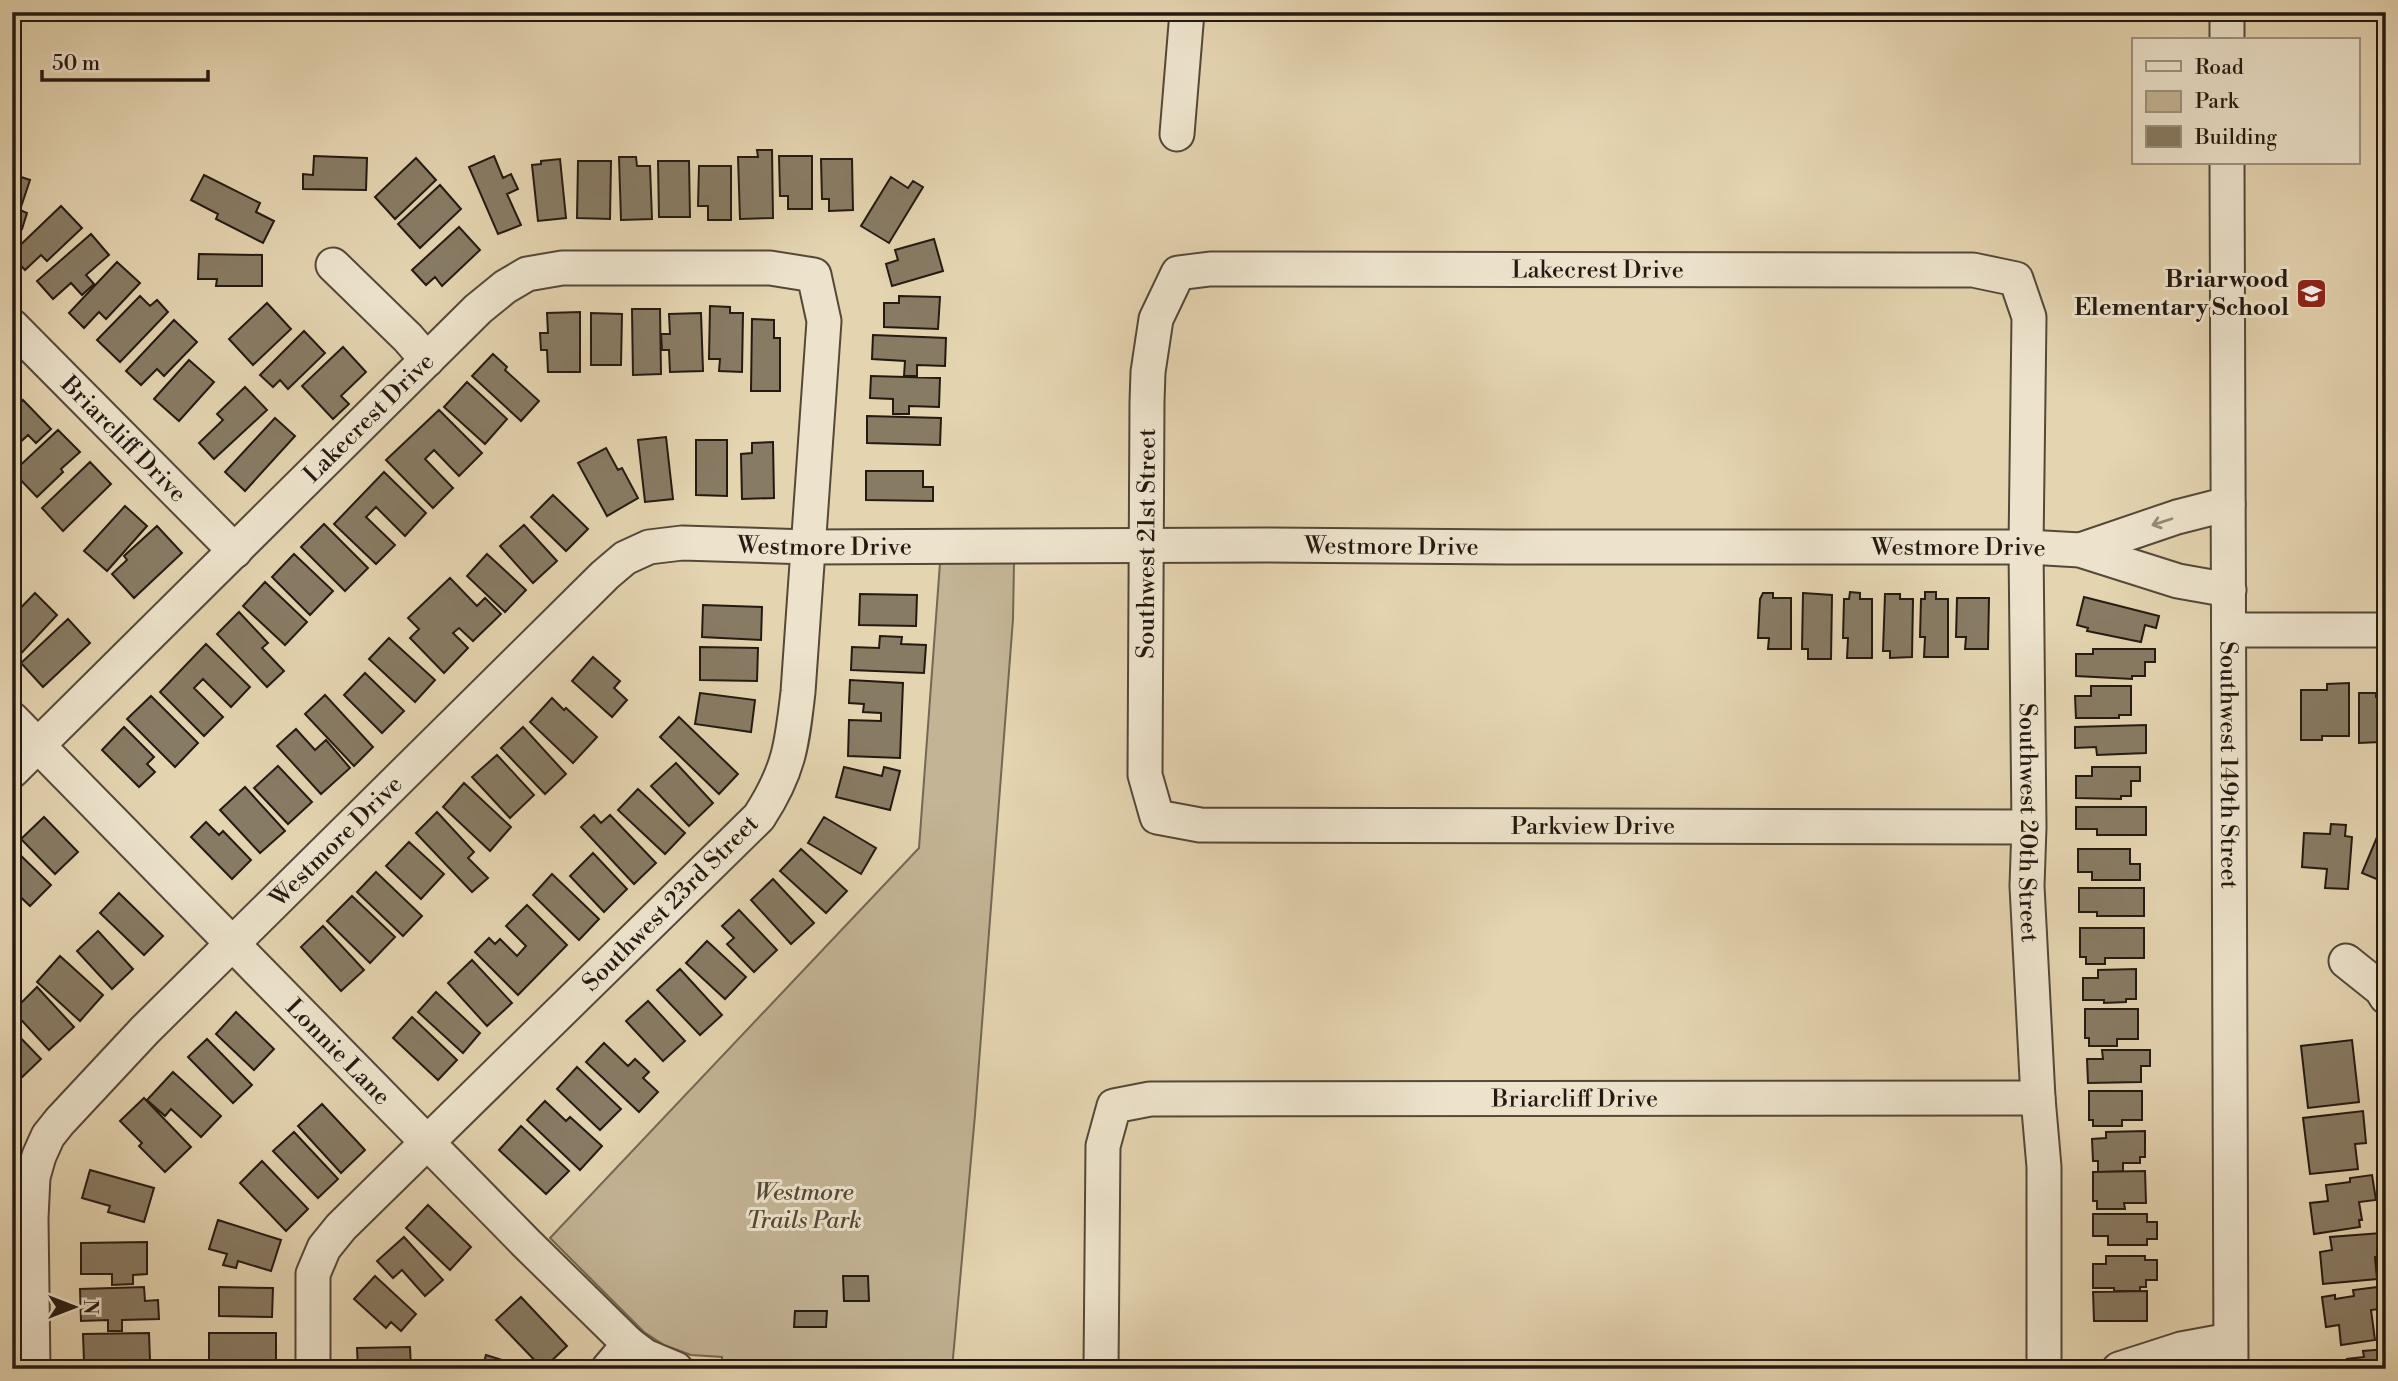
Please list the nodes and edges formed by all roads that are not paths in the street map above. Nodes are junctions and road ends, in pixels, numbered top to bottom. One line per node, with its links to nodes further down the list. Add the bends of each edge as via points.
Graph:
1 (1187, 12): 4 (street)
2 (2227, 12): 3 (street)
3 (2227, 38)
4 (1177, 134)
5 (2227, 164): 12 (street, Southwest 149th Street)
6 (333, 265): 11 (street)
7 (1178, 274): 9 (street, Lakecrest Drive, via 1210,269 1973,270); 13 (street, Southwest 21st Street, via 1156,319 1148,372)
8 (814, 275): 11 (street, Lakecrest Drive, via 770,268 562,268 527,274 478,309); 14 (street, Southwest 23rd Street, via 824,321)
9 (2016, 279): 15 (street, Southwest 20th Street, via 2029,317)
10 (12, 326): 17 (street, Briarcliff Drive)
11 (427, 360): 17 (street, Lakecrest Drive)
12 (2228, 504): 16 (street, Westmore Drive, one-way to 16); 18 (street, Southwest 149th Street)
13 (1146, 546): 14 (street, Westmore Drive); 15 (street, Westmore Drive); 24 (street, Southwest 21st Street, via 1145,775)
14 (808, 547): 26 (street, Westmore Drive, via 682,543 649,547 625,558); 30 (street, Southwest 23rd Street, via 793,733 772,797 759,817)
15 (2026, 547): 16 (street, Westmore Drive); 25 (street, Southwest 20th Street)
16 (2080, 550): 18 (street, Westmore Drive, via 2178,581)
17 (235, 551): 22 (street, Lakecrest Drive)
18 (2229, 590): 19 (street, Southwest 149th Street)
19 (2229, 630): 20 (street); 31 (street, Southwest 149th Street)
20 (2386, 630)
21 (12, 719): 22 (street, Lonnie Lane)
22 (39, 745): 23 (street, Lakecrest Drive); 26 (street, Lonnie Lane)
23 (12, 771)
24 (1157, 817): 25 (street, Parkview Drive, via 1200,825)
25 (2029, 827): 29 (street, Southwest 20th Street)
26 (232, 944): 30 (street, Lonnie Lane); 33 (street, Westmore Drive, via 89,1088 48,1136 33,1177)
27 (2346, 961): 28 (street)
28 (2386, 997)
29 (2038, 1098): 36 (street, Briarcliff Drive, via 1150,1099 1114,1106 1103,1146); 37 (street, Southwest 20th Street, via 2044,1167)
30 (429, 1143): 32 (street, Lonnie Lane); 34 (street, Southwest 23rd Street, via 341,1227 318,1259 312,1296)
31 (2230, 1354): 38 (street, via 2181,1349)
32 (619, 1357): 35 (street, Lonnie Lane, via 645,1356)
33 (33, 1369)
34 (313, 1369)
35 (676, 1369)
36 (1101, 1369)
37 (2044, 1369)
38 (2119, 1369)

